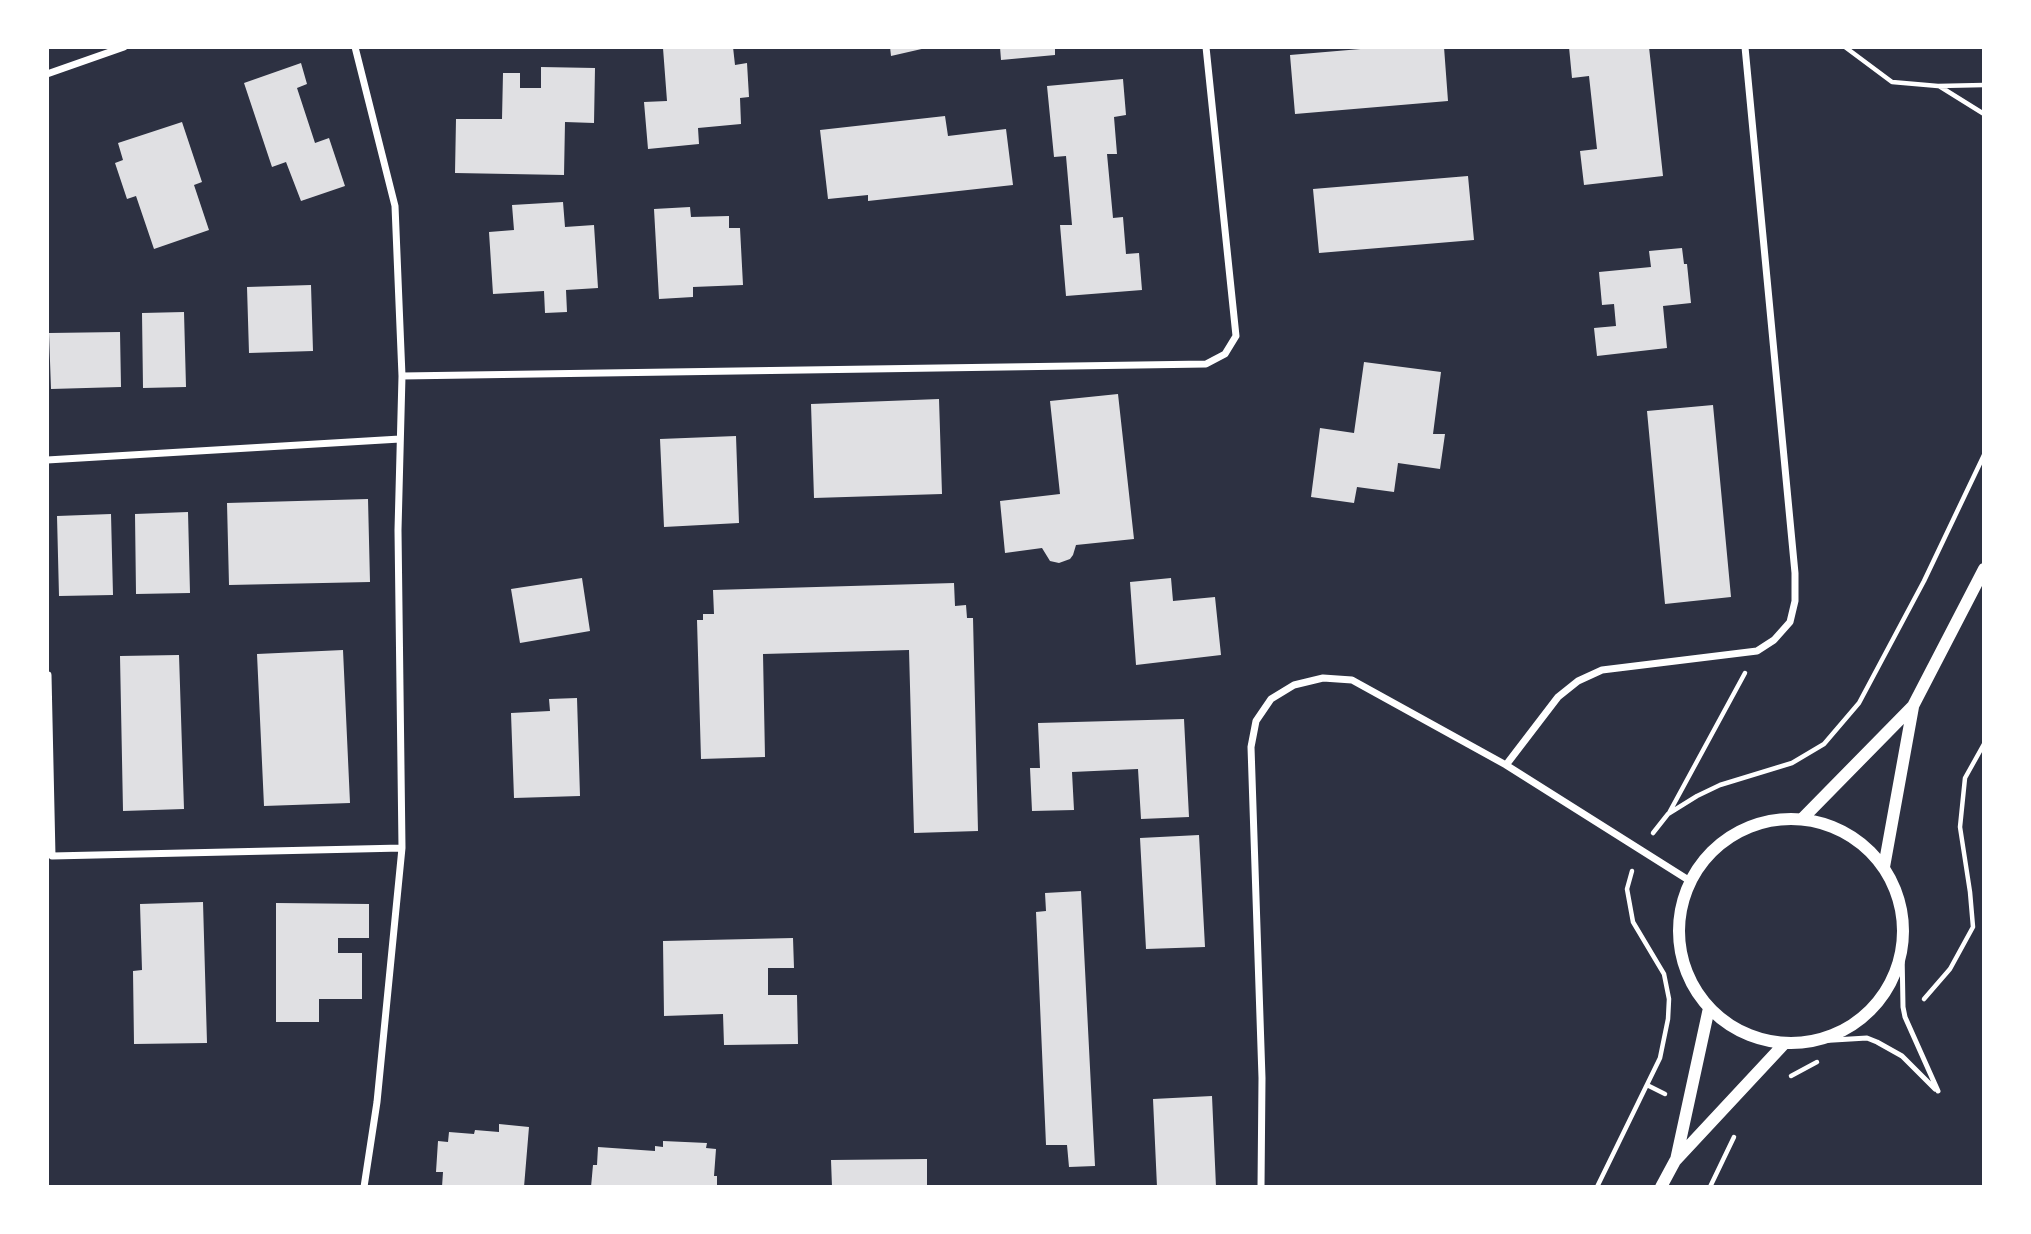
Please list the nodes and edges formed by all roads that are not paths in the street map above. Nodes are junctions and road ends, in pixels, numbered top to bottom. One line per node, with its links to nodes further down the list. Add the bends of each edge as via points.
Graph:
1 (124, 47): 5 (street)
2 (355, 47): 6 (street, via 395,206)
3 (1206, 47): 6 (street, via 1236,337 1225,354 1206,364)
4 (1745, 47): 12 (street, via 1795,573 1790,622 1757,651 1602,670 1578,681 1558,697)
5 (47, 74)
6 (402, 376): 7 (street)
7 (400, 439): 8 (street); 14 (street)
8 (47, 460)
9 (1984, 569): 11 (street)
10 (48, 675): 14 (street, via 52,856)
11 (1913, 706): 13 (street); 15 (street)
12 (1506, 765): 16 (street); 23 (street, via 1352,680 1323,678 1294,685 1271,699 1256,721 1251,747)
13 (1802, 819): 15 (street, via 1834,827 1862,843); 16 (street, via 1754,824 1728,837 1706,857)
14 (402, 848): 22 (street)
15 (1884, 867): 17 (street, via 1903,918)
16 (1690, 881): 18 (street, via 1681,906 1681,959 1691,984)
17 (1902, 950): 19 (street, via 1892,982 1873,1008 1847,1029); 19 (lane, via 1905,1017 1938,1091 1902,1056 1877,1042 1867,1038)
18 (1709, 1008): 20 (street, via 1730,1026); 21 (street)
19 (1817, 1041): 20 (street)
20 (1784, 1044): 21 (street)
21 (1675, 1161): 24 (street)
22 (364, 1187)
23 (1261, 1187)
24 (1661, 1187)

